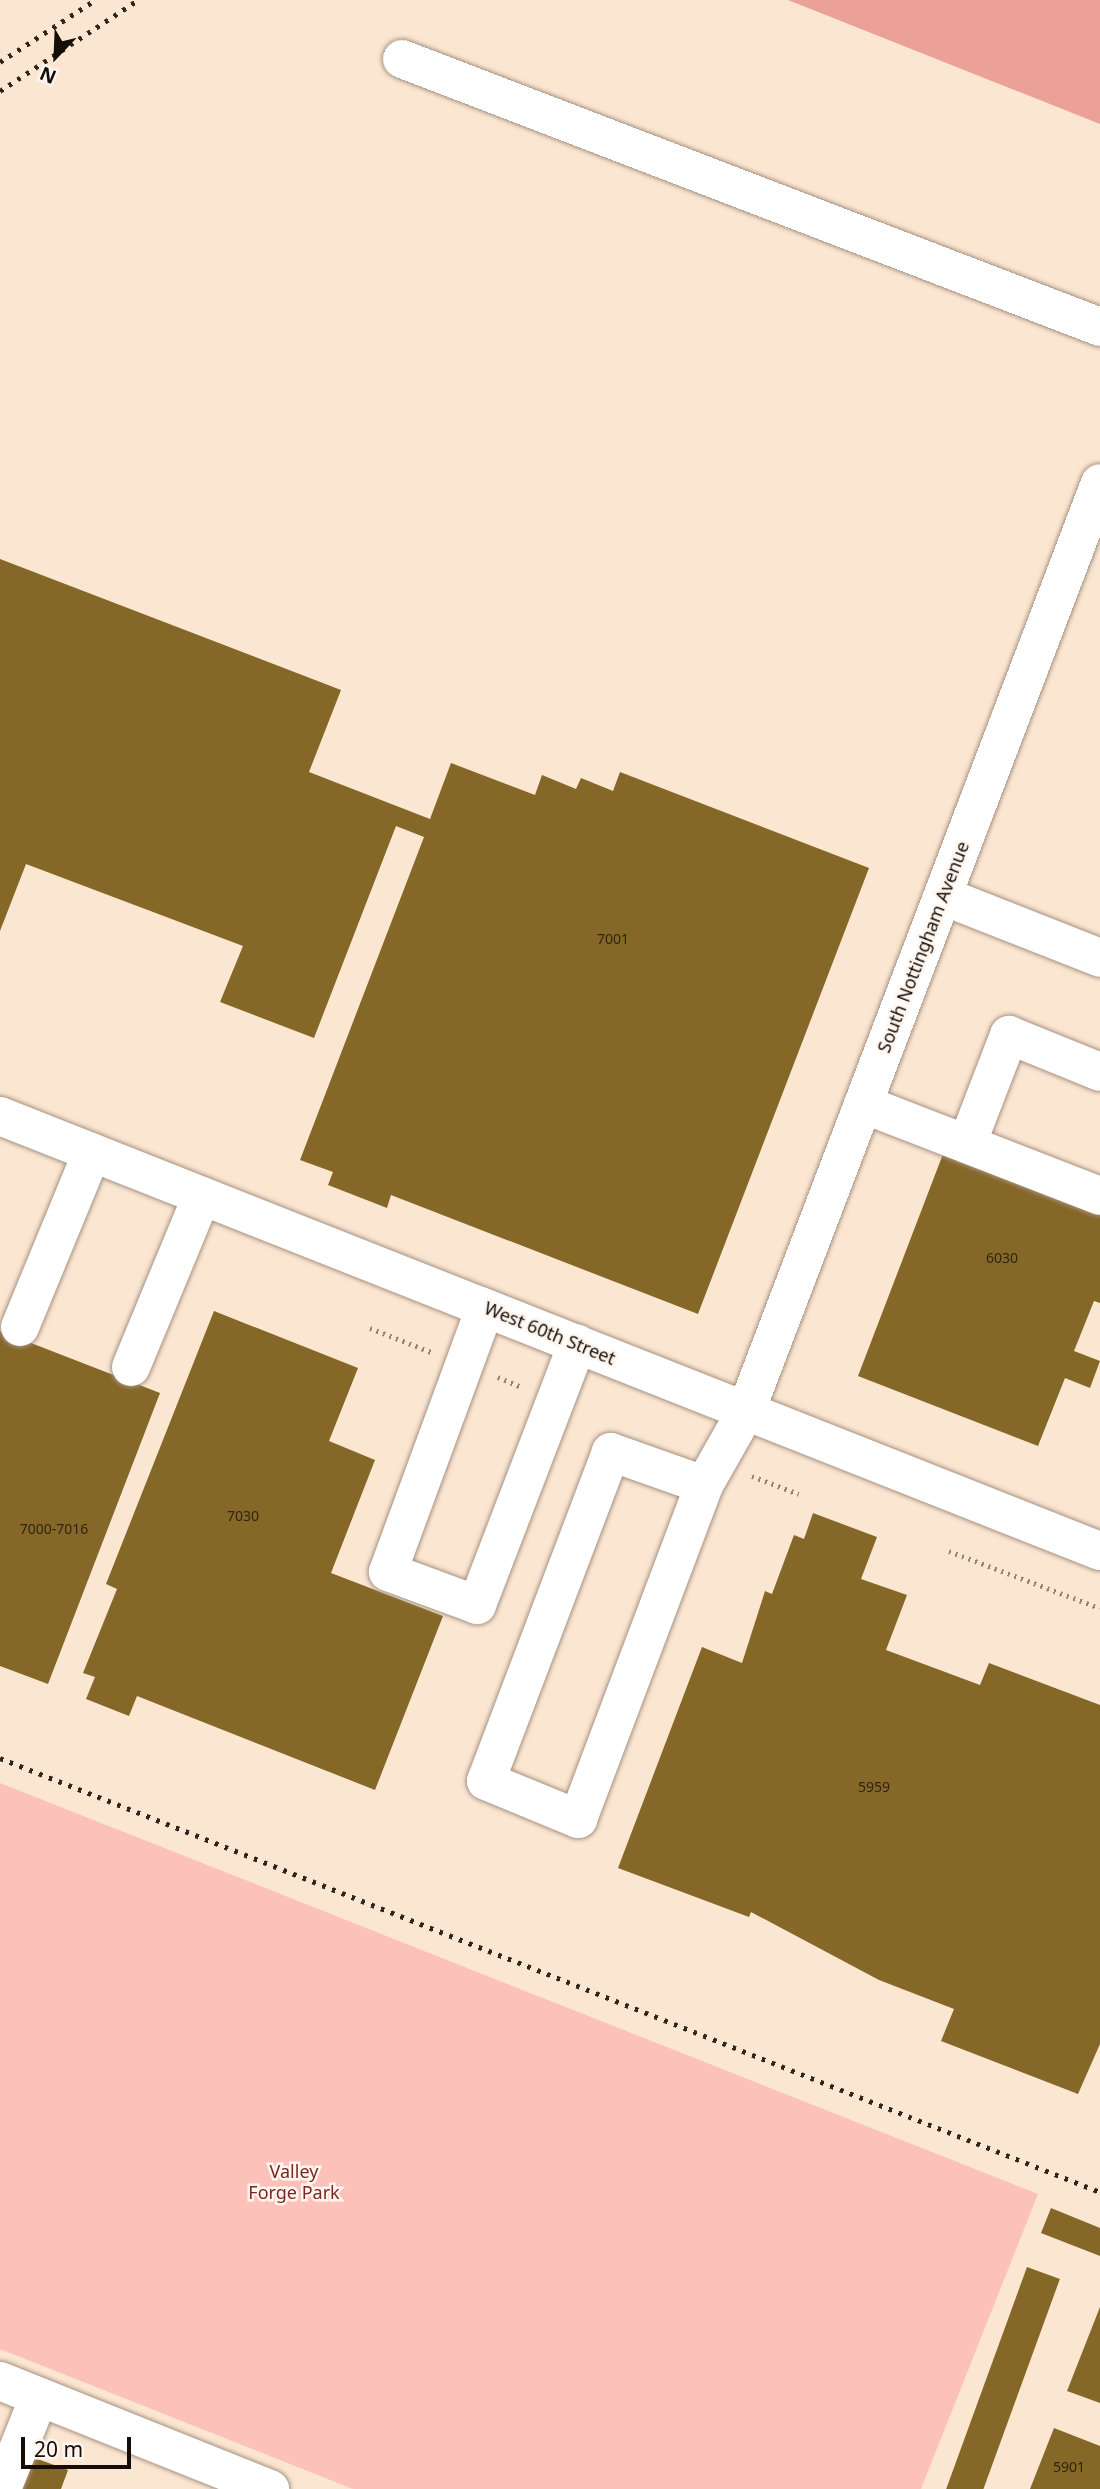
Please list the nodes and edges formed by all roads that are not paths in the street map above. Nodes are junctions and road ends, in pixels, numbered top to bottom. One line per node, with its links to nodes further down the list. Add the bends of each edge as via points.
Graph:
1 (402, 59): 2 (street)
2 (1100, 327)
3 (1100, 483): 4 (street, South Nottingham Avenue)
4 (943, 895): 5 (street); 7 (street, South Nottingham Avenue)
5 (1100, 958)
6 (1100, 1072): 9 (street, via 1009,1035)
7 (863, 1104): 9 (street); 17 (street, South Nottingham Avenue)
8 (0, 1116): 10 (street, West 60th Street)
9 (967, 1144): 12 (street)
10 (92, 1152): 11 (street, West 60th Street); 14 (street)
11 (202, 1196): 13 (street, West 60th Street); 16 (street)
12 (1100, 1196)
13 (485, 1308): 15 (street, West 60th Street); 15 (street, via 388,1572 477,1605)
14 (20, 1327)
15 (577, 1344): 17 (street, West 60th Street)
16 (131, 1367)
17 (746, 1411): 18 (street, South Nottingham Avenue); 19 (street, West 60th Street)
18 (704, 1485): 18 (street, South Nottingham Avenue, via 578,1819 486,1781 611,1452)
19 (1100, 1551)
20 (0, 2381): 21 (street)
21 (39, 2397): 22 (street); 23 (street)
22 (2, 2489)
23 (270, 2489)

